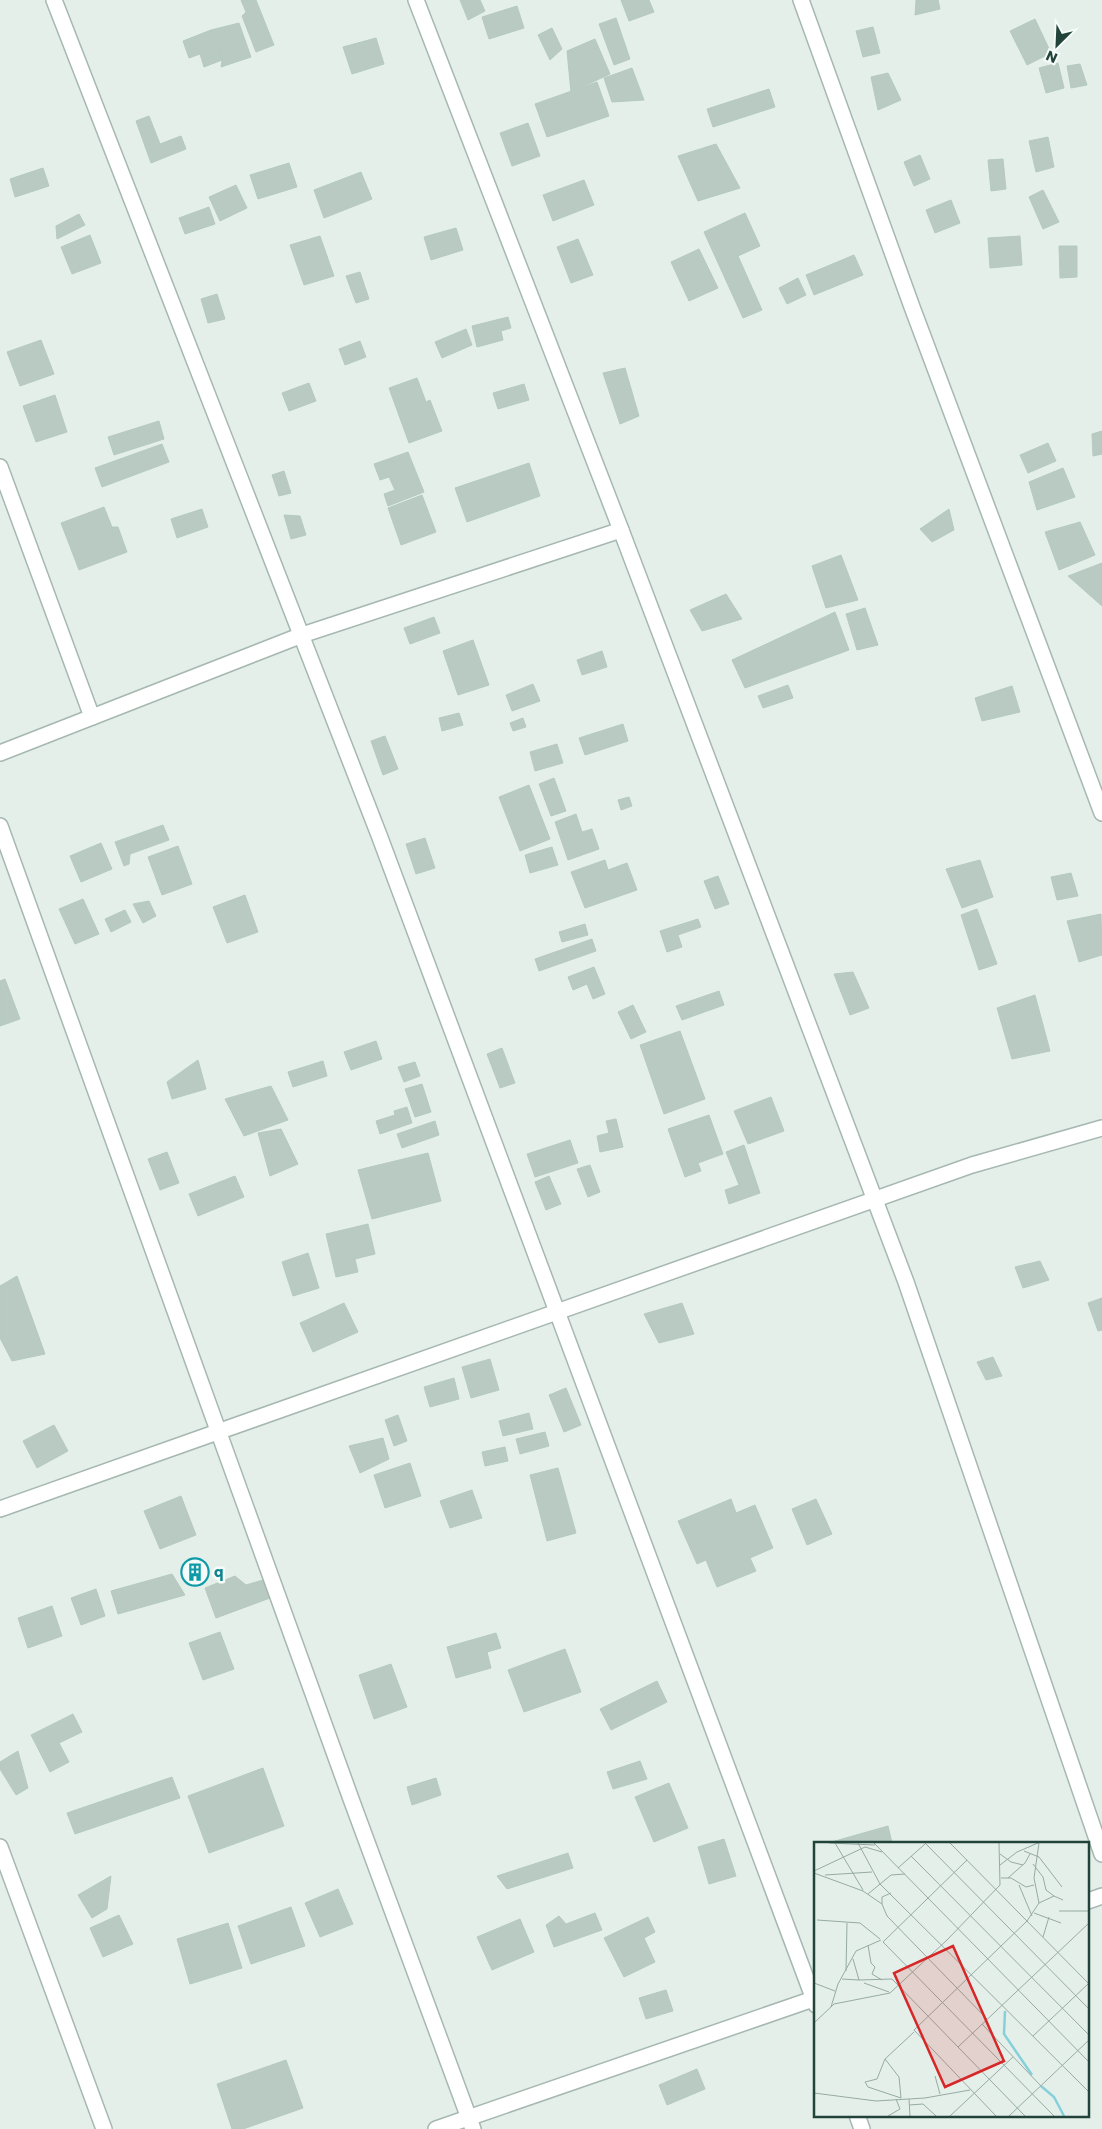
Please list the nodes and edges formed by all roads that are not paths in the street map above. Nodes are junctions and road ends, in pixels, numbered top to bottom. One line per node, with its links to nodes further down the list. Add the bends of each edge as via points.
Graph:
1 (54, 0): 6 (street)
2 (416, 0): 5 (street)
3 (801, 0): 9 (street, via 915,316)
4 (0, 467): 7 (street)
5 (621, 530): 6 (street); 12 (street)
6 (302, 635): 7 (street); 13 (street)
7 (92, 717): 8 (street)
8 (0, 753)
9 (1102, 813)
10 (0, 826): 14 (street)
11 (1102, 1128): 12 (street, via 972,1165)
12 (874, 1199): 13 (street); 17 (street, via 906,1282)
13 (557, 1312): 14 (street); 20 (street)
14 (218, 1432): 15 (street); 23 (street)
15 (0, 1509)
16 (0, 1847): 24 (street)
17 (1102, 1854)
18 (1102, 1896): 19 (street)
19 (1090, 1900)
20 (814, 1997)
21 (814, 2000): 23 (street)
22 (857, 2116): 26 (street)
23 (471, 2123): 25 (street)
24 (104, 2129)
25 (436, 2129)
26 (862, 2129)

